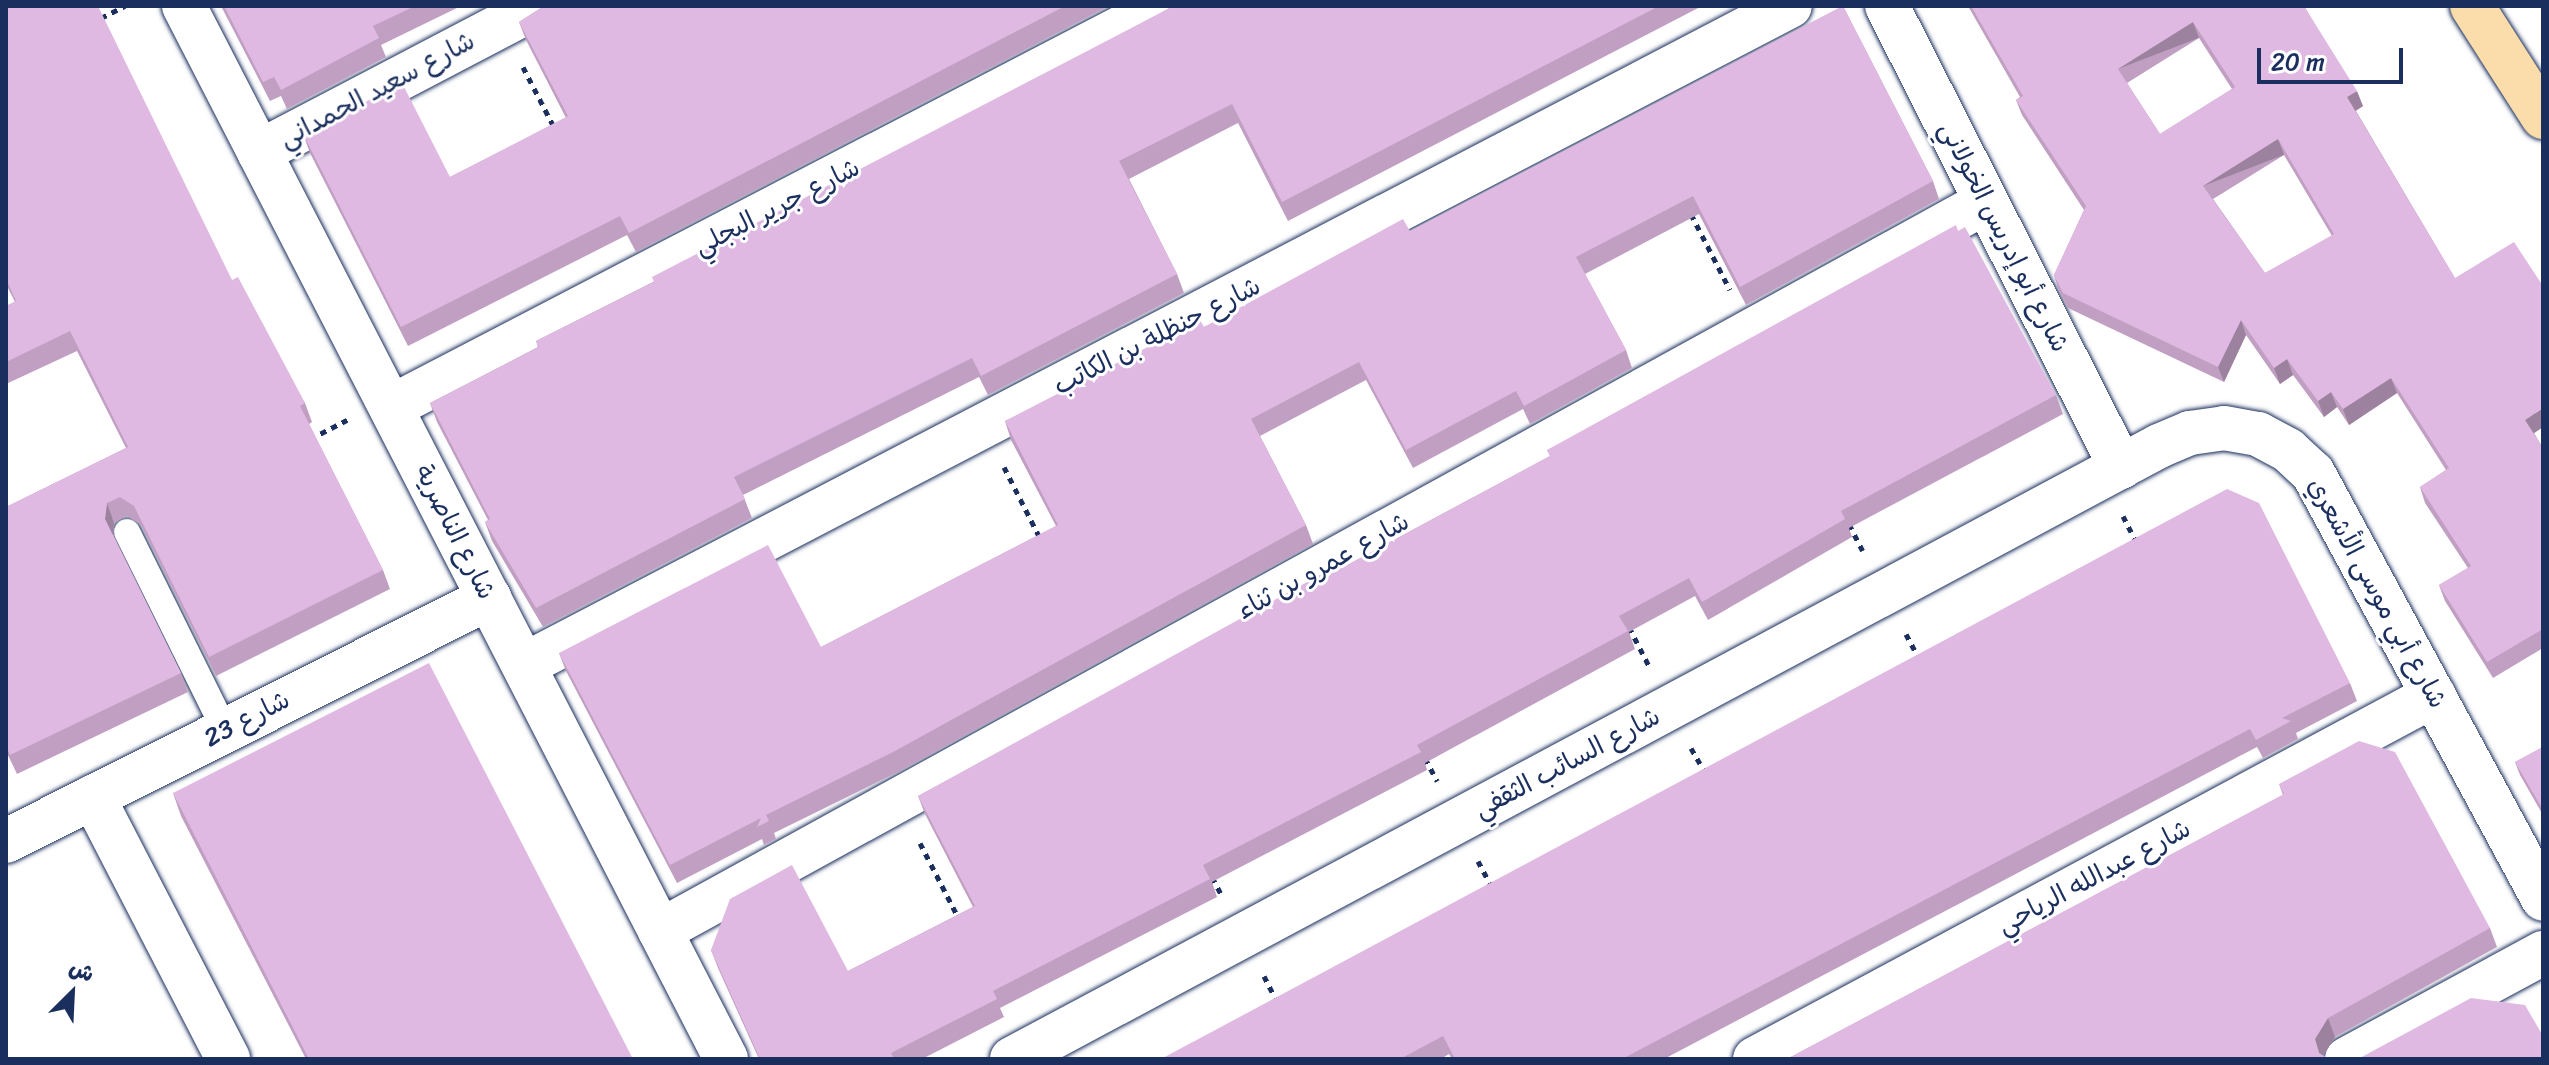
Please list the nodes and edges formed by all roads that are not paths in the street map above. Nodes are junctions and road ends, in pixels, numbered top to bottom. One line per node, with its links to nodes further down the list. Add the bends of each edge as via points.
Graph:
1 (184, 6): 8 (street, شارع الناصرية)
2 (538, 6): 8 (street, شارع سعيد الحمداني)
3 (1163, 6): 10 (street, شارع جرير البجلي)
4 (1790, 6): 14 (street, شارع حنظلة بن الكاتب)
5 (1887, 6): 9 (street, شارع أبو إدريس الخولاني)
6 (2472, 6): 7 (main road)
7 (2543, 117)
8 (259, 152): 10 (street, شارع الناصرية)
9 (1986, 202): 11 (street, شارع أبو إدريس الخولاني); 20 (street, شارع عمرو بن ثناء)
10 (389, 403): 13 (street, شارع الناصرية)
11 (2121, 467): 15 (street, شارع أبي موسى الأشعري, via 2190,433 2224,428 2258,434 2288,450 2324,492); 24 (street, شارع السائب الثقفي)
12 (127, 532): 16 (lane)
13 (489, 598): 14 (street, شارع الناصرية); 16 (street, شارع 23)
14 (524, 665): 20 (street, شارع الناصرية)
15 (2434, 695): 19 (street, شارع أبي موسى الأشعري); 25 (street, شارع عبدالله الرياحي)
16 (225, 730): 17 (street, شارع 23)
17 (93, 797): 18 (street, شارع 23); 22 (street)
18 (8, 834)
19 (2543, 899)
20 (660, 931): 23 (street, شارع الناصرية)
21 (2543, 953): 26 (street)
22 (228, 1059)
23 (726, 1059)
24 (1012, 1059)
25 (1755, 1059)
26 (2347, 1059)

